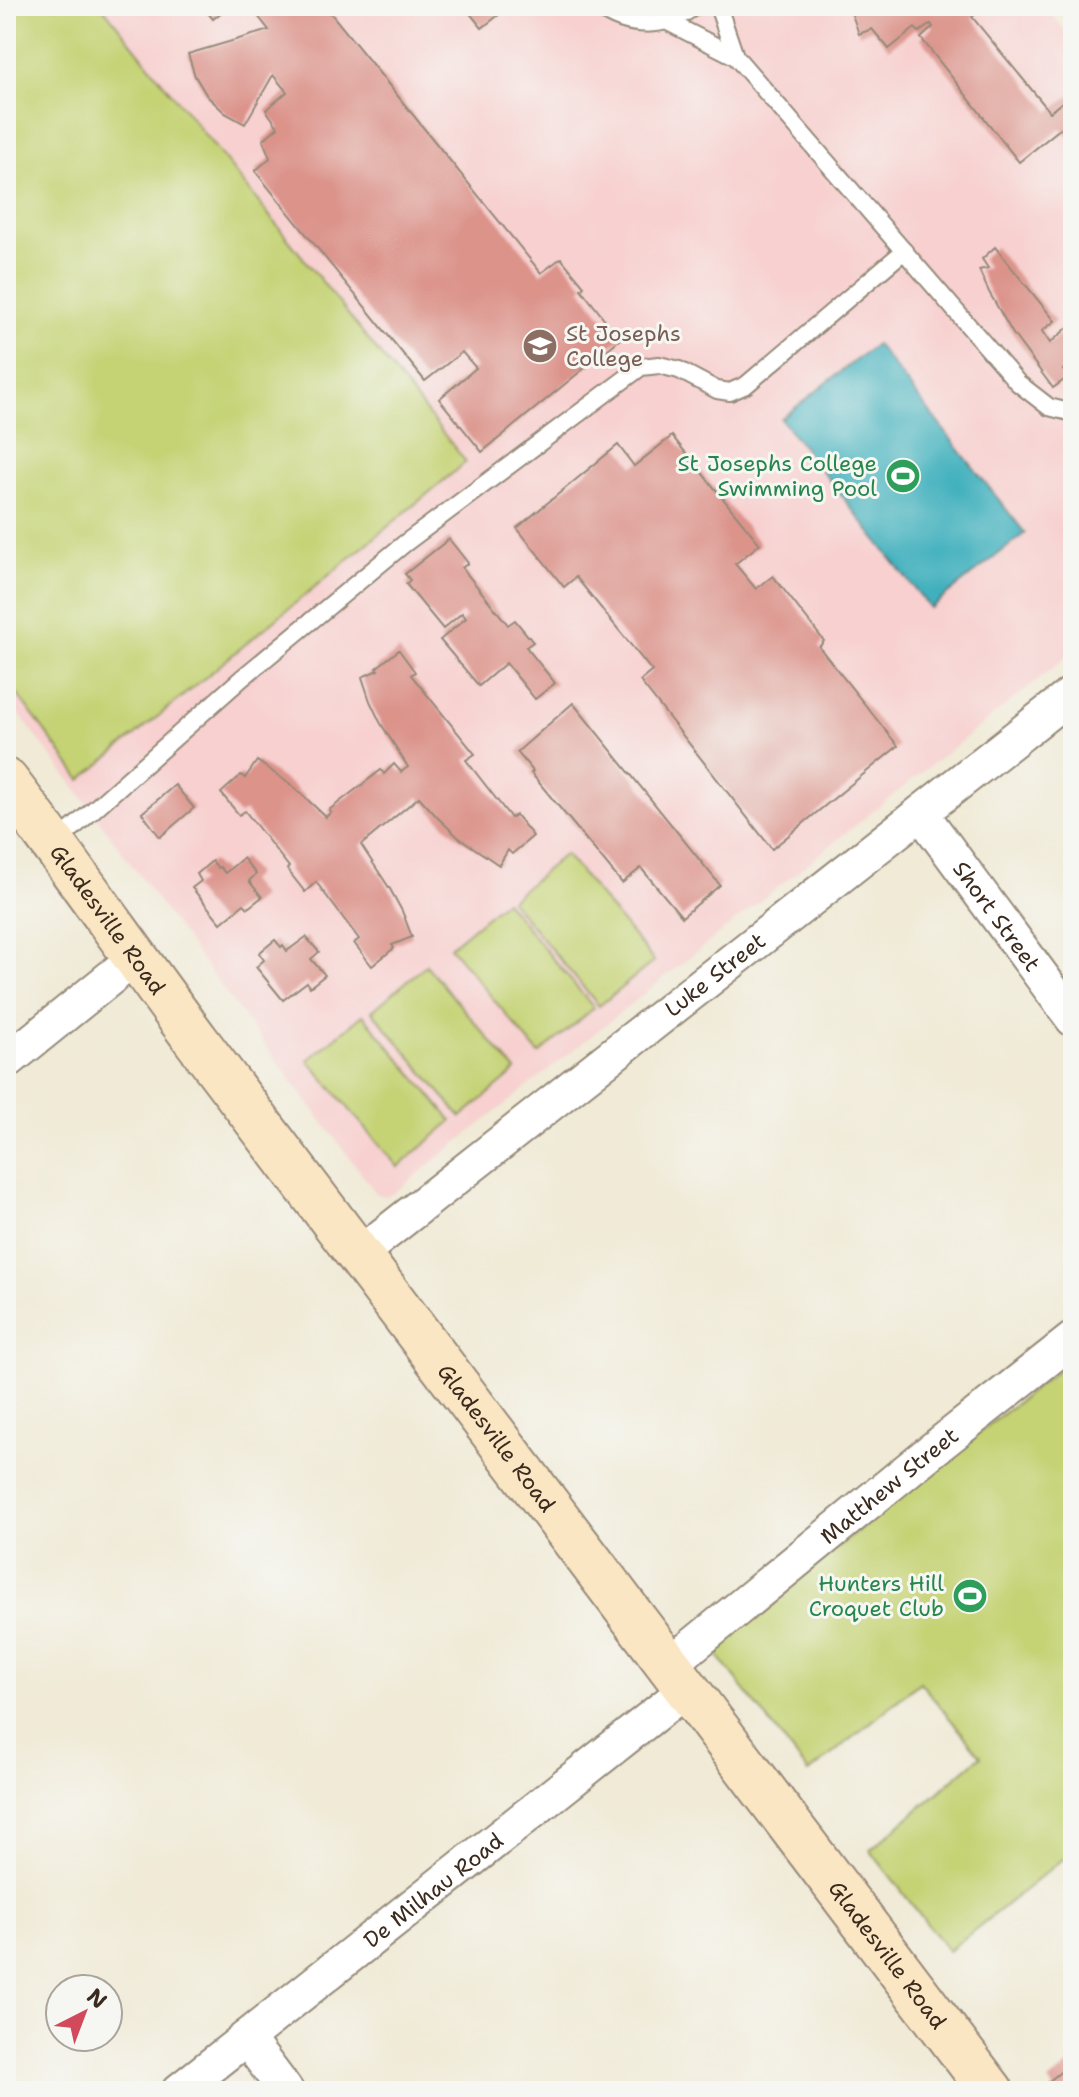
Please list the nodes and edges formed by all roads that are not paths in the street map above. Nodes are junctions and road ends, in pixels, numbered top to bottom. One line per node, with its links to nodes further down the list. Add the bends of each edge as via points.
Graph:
1 (597, 6): 4 (lane, via 620,20)
2 (695, 6): 4 (lane)
3 (718, 6): 5 (lane)
4 (668, 22): 5 (lane)
5 (735, 56): 6 (lane)
6 (904, 251): 7 (lane, via 1018,383 1049,407); 11 (lane, via 746,385 730,392 717,390 679,370 641,367 404,544)
7 (1073, 413)
8 (1073, 693): 10 (street, Luke Street)
9 (6, 781): 11 (street, Gladesville Road)
10 (921, 813): 13 (street, Short Street); 15 (street, Luke Street)
11 (54, 844): 12 (street, Gladesville Road)
12 (135, 958): 14 (street); 15 (street, Gladesville Road)
13 (1073, 1019)
14 (6, 1062)
15 (358, 1255): 17 (street, Gladesville Road)
16 (1073, 1339): 17 (street, Matthew Street, via 931,1451)
17 (678, 1677): 18 (street, De Milhau Road); 21 (street, Gladesville Road)
18 (246, 2038): 19 (street, De Milhau Road); 20 (street)
19 (179, 2091)
20 (286, 2091)
21 (991, 2091)

